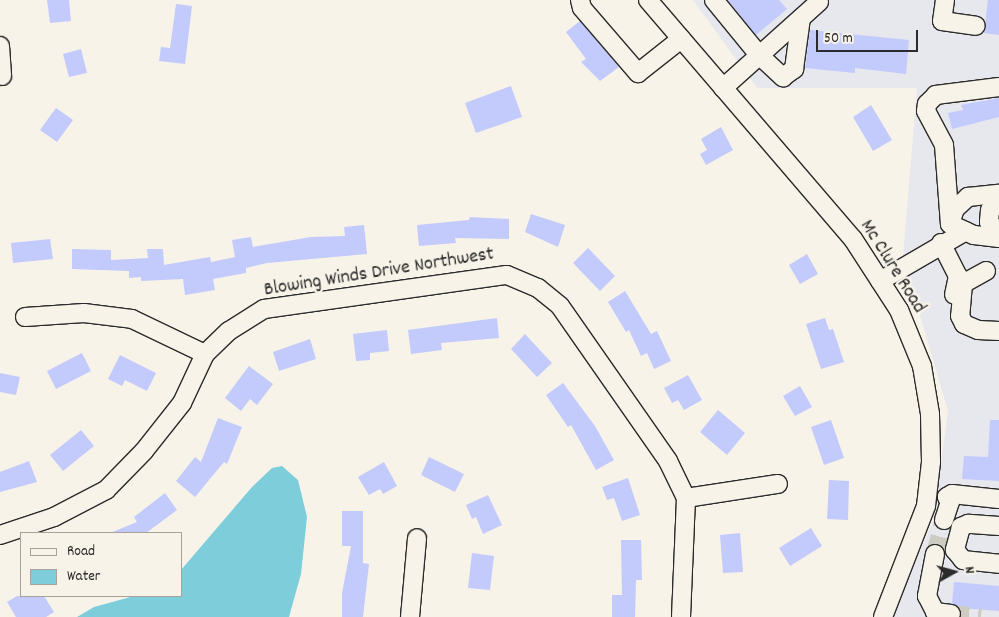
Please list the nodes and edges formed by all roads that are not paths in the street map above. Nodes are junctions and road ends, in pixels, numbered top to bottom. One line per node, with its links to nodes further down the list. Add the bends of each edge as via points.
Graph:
1 (580, 0): 8 (street, via 582,8 638,73)
2 (648, 0): 8 (street, Mc Clure Road)
3 (714, 0): 10 (street)
4 (945, 0): 7 (street, via 942,21)
5 (819, 2): 6 (street)
6 (802, 18): 10 (street); 10 (street, via 794,69 783,77)
7 (976, 26)
8 (681, 40): 13 (street, Mc Clure Road)
9 (0, 46): 11 (street)
10 (759, 55): 13 (street)
11 (2, 76)
12 (999, 87): 16 (street, via 936,95 927,104 929,121 944,145)
13 (723, 88): 21 (street, Mc Clure Road, via 853,239)
14 (999, 194): 16 (street, via 968,197 955,209)
15 (999, 204): 17 (street, via 990,210 988,222)
16 (958, 228): 18 (street); 19 (street)
17 (999, 233)
18 (999, 238)
19 (941, 243): 21 (street); 23 (street, via 958,276)
20 (986, 271): 24 (street, via 964,284 960,316 964,324 971,327)
21 (880, 281): 37 (street, Mc Clure Road, via 899,310 922,366 930,414 931,462 926,506)
22 (25, 317): 25 (street, via 84,313 132,319)
23 (950, 317)
24 (999, 331)
25 (205, 354): 27 (street, Blowing Winds Drive Northwest, via 229,331 264,309 507,276 538,288 560,306 668,461); 31 (street, Blowing Winds Drive Northwest, via 182,403 106,490 54,517)
26 (778, 484): 27 (street)
27 (686, 498): 36 (street, Blowing Winds Drive Northwest)
28 (999, 499): 29 (street, via 962,493 947,497 950,502)
29 (940, 519)
30 (999, 526): 33 (street, via 968,524 961,528 955,550 963,560)
31 (0, 535)
32 (417, 538): 35 (street)
33 (999, 564)
34 (951, 614): 38 (street, via 935,612 927,596 932,552 918,593 921,610)
35 (410, 617)
36 (681, 617)
37 (883, 617)
38 (927, 617)

